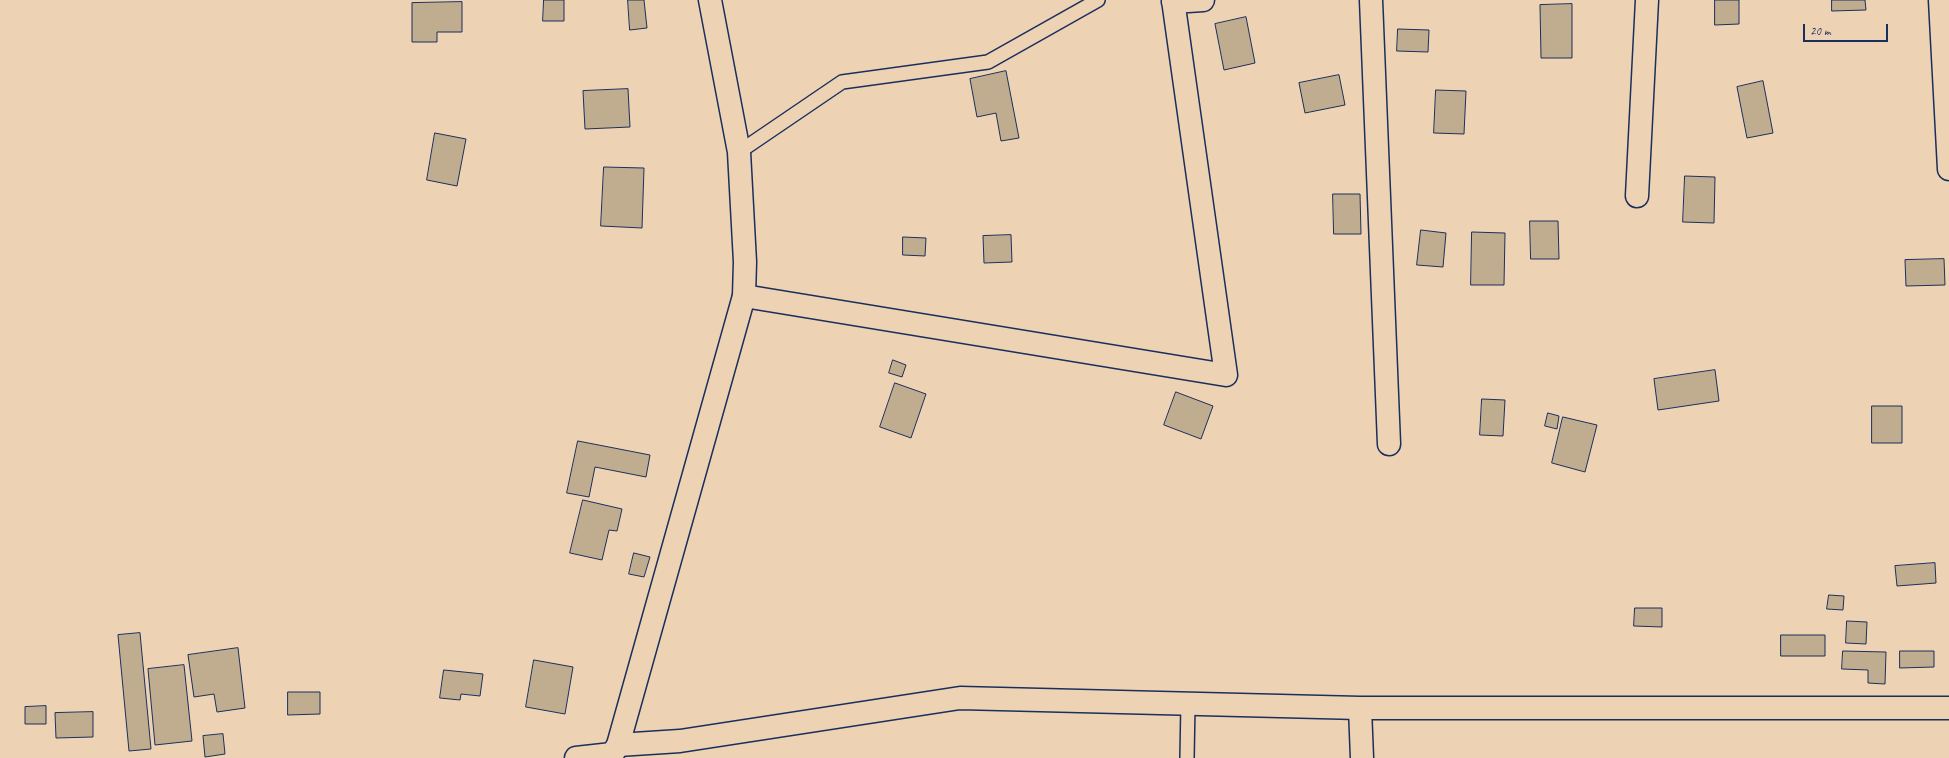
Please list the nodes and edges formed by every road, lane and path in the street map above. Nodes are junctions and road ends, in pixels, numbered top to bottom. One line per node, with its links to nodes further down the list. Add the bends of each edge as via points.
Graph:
1 (710, 0): 8 (street)
2 (1098, 0): 8 (lane, via 988,62 842,82)
3 (1203, 0): 7 (street)
4 (1371, 0): 12 (street)
5 (1647, 0): 10 (street)
6 (1940, 0): 9 (street)
7 (1173, 1): 11 (street, via 1226,375)
8 (739, 152): 11 (street, via 745,262)
9 (1949, 169)
10 (1637, 196)
11 (744, 296): 16 (street)
12 (1389, 444)
13 (1188, 704): 14 (street); 16 (street, via 960,698); 18 (lane)
14 (1360, 708): 15 (street); 19 (street)
15 (1949, 708)
16 (613, 752): 17 (street)
17 (576, 758)
18 (1187, 758)
19 (1362, 758)

